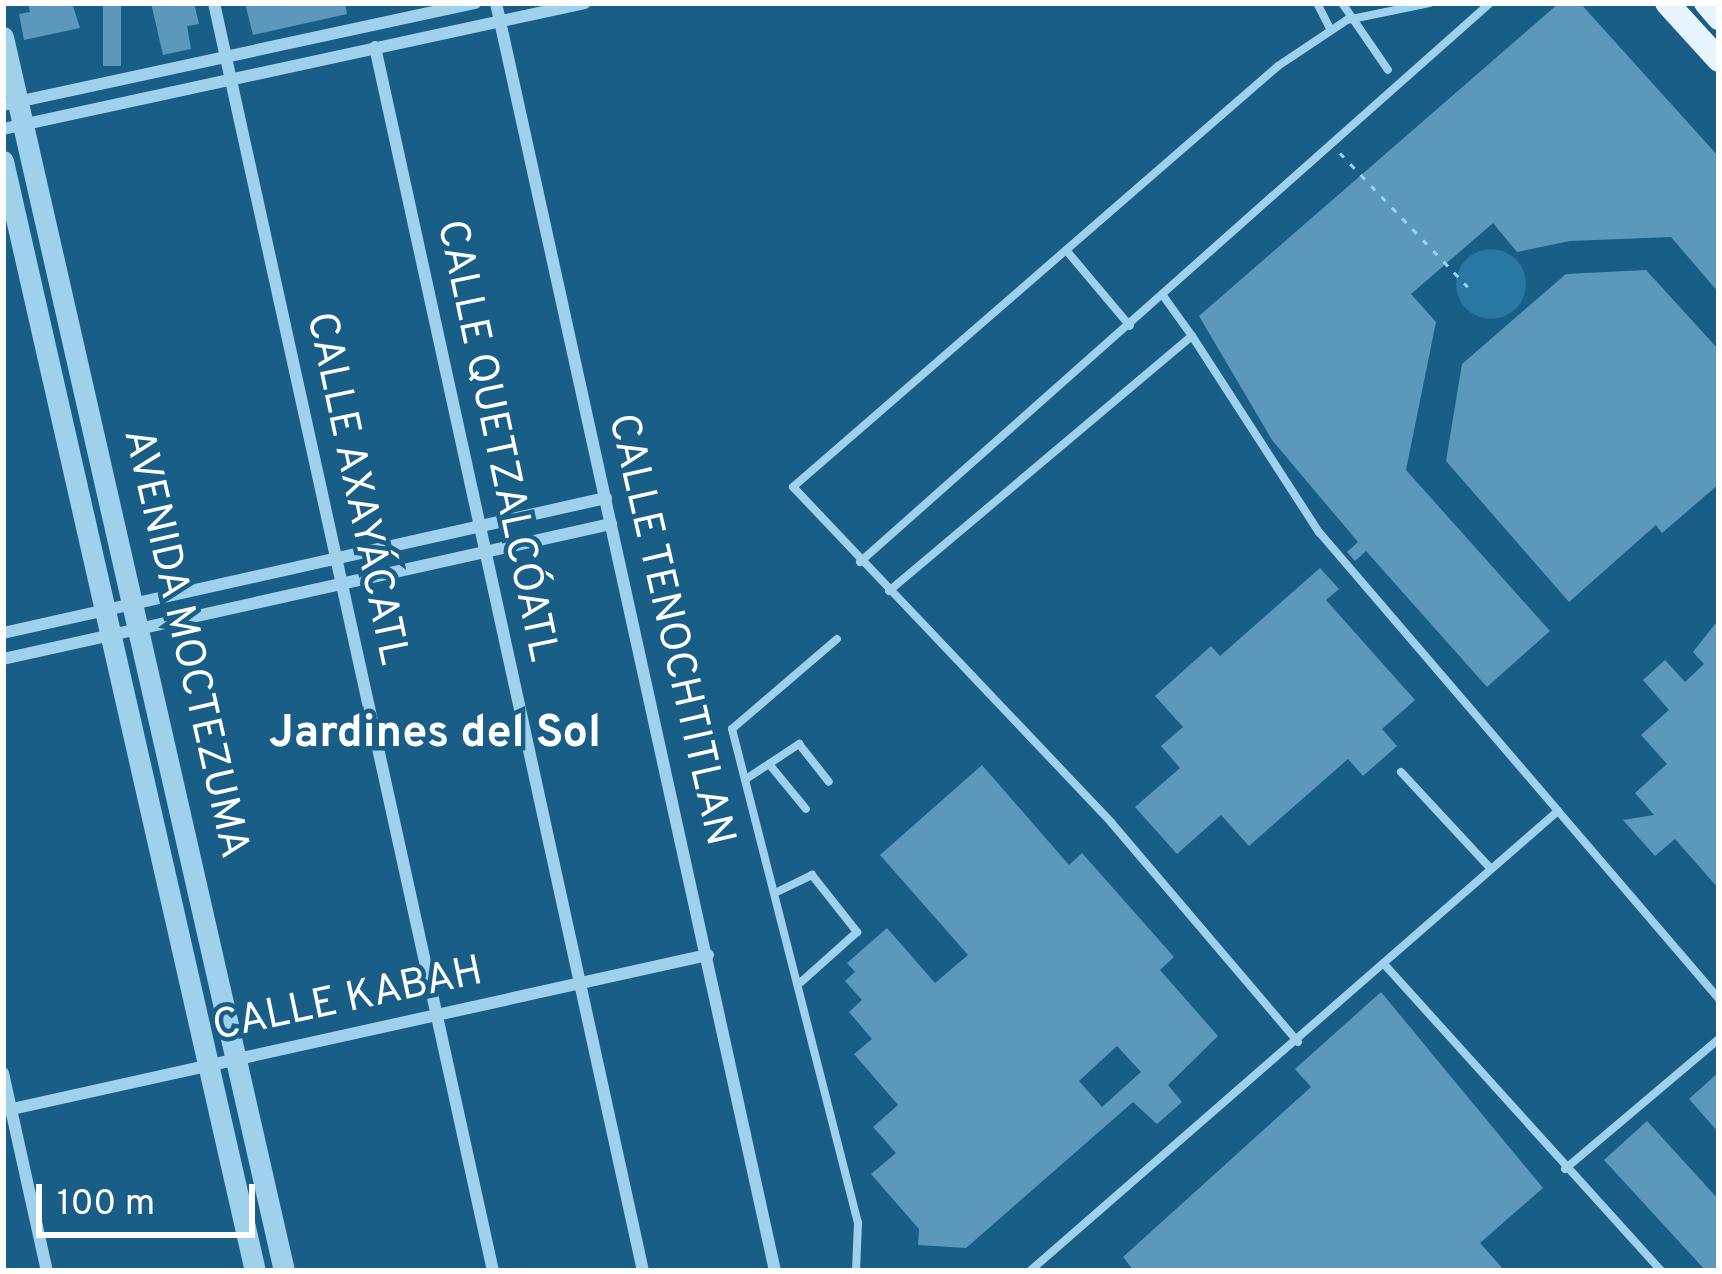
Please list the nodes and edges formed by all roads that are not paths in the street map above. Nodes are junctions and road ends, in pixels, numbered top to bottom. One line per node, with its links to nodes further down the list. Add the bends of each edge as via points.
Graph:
1 (214, 3): 18 (street, CALLE AXAYÁCATL)
2 (475, 3): 11 (street)
3 (496, 3): 14 (street, CALLE TENOCHTITLAN)
4 (585, 3): 14 (street)
5 (1317, 3): 15 (lane)
6 (1342, 3): 13 (lane)
7 (1429, 3): 13 (lane)
8 (1490, 3): 26 (lane)
9 (1667, 3): 19 (main road)
10 (1706, 3): 12 (main road)
11 (425, 8): 18 (street)
12 (1719, 18)
13 (1347, 20): 15 (lane); 20 (lane)
14 (500, 22): 17 (street); 29 (street, CALLE TENOCHTITLAN)
15 (1330, 30): 25 (lane)
16 (3, 37): 22 (street, AVENIDA MOCTEZUMA)
17 (375, 47): 21 (street); 31 (street, CALLE QUETZALCÓATL)
18 (226, 56): 21 (street, CALLE AXAYÁCATL); 22 (street)
19 (1719, 60)
20 (1388, 70)
21 (231, 80): 23 (street); 33 (street, CALLE AXAYÁCATL)
22 (10, 104): 23 (street, AVENIDA MOCTEZUMA)
23 (13, 127): 37 (street, AVENIDA MOCTEZUMA)
24 (3, 161): 38 (street, AVENIDA MOCTEZUMA)
25 (1066, 250): 27 (lane); 34 (lane, via 794,484)
26 (1162, 299): 27 (lane); 28 (lane)
27 (1130, 326): 34 (lane)
28 (1192, 336): 36 (lane); 49 (lane, via 1319,532)
29 (606, 498): 30 (street, CALLE TENOCHTITLAN); 31 (street)
30 (611, 524): 32 (street); 52 (street, CALLE TENOCHTITLAN)
31 (479, 526): 32 (street, CALLE QUETZALCÓATL); 33 (street)
32 (484, 552): 35 (street); 55 (street, CALLE QUETZALCÓATL)
33 (337, 557): 35 (street, CALLE AXAYÁCATL); 37 (street)
34 (860, 562): 36 (lane)
35 (342, 583): 39 (street); 57 (street, CALLE AXAYÁCATL)
36 (889, 591): 59 (lane, via 1111,822)
37 (135, 603): 38 (street); 39 (street, AVENIDA MOCTEZUMA)
38 (108, 610): 40 (street); 41 (street, AVENIDA MOCTEZUMA)
39 (141, 627): 41 (street); 60 (street, AVENIDA MOCTEZUMA)
40 (3, 633)
41 (113, 634): 43 (street); 61 (street, AVENIDA MOCTEZUMA)
42 (837, 639): 46 (lane, via 734,724)
43 (3, 658)
44 (769, 764): 46 (lane); 47 (lane, via 802,745); 48 (lane)
45 (1401, 772): 50 (lane)
46 (746, 779): 51 (lane)
47 (830, 782)
48 (806, 809)
49 (1558, 811): 50 (lane); 56 (lane)
50 (1491, 868): 53 (lane)
51 (779, 891): 54 (lane); 54 (lane, via 812,875 857,932)
52 (708, 956): 55 (street, CALLE KABAH); 70 (street, CALLE TENOCHTITLAN)
53 (1384, 964): 59 (lane); 64 (lane)
54 (801, 982): 71 (lane, via 858,1223)
55 (581, 983): 57 (street, CALLE KABAH); 69 (street, CALLE QUETZALCÓATL)
56 (1719, 999)
57 (436, 1016): 60 (street, CALLE KABAH); 68 (street, CALLE AXAYÁCATL)
58 (1719, 1039): 64 (lane)
59 (1298, 1042): 72 (lane)
60 (238, 1060): 61 (street, CALLE KABAH); 67 (street, AVENIDA MOCTEZUMA)
61 (211, 1066): 63 (street, CALLE KABAH); 66 (street, AVENIDA MOCTEZUMA)
62 (3, 1072): 63 (street)
63 (7, 1110): 65 (street)
64 (1565, 1169): 73 (lane)
65 (47, 1271)
66 (255, 1271)
67 (284, 1271)
68 (493, 1271)
69 (644, 1271)
70 (775, 1271)
71 (856, 1271)
72 (1030, 1271)
73 (1661, 1271)

